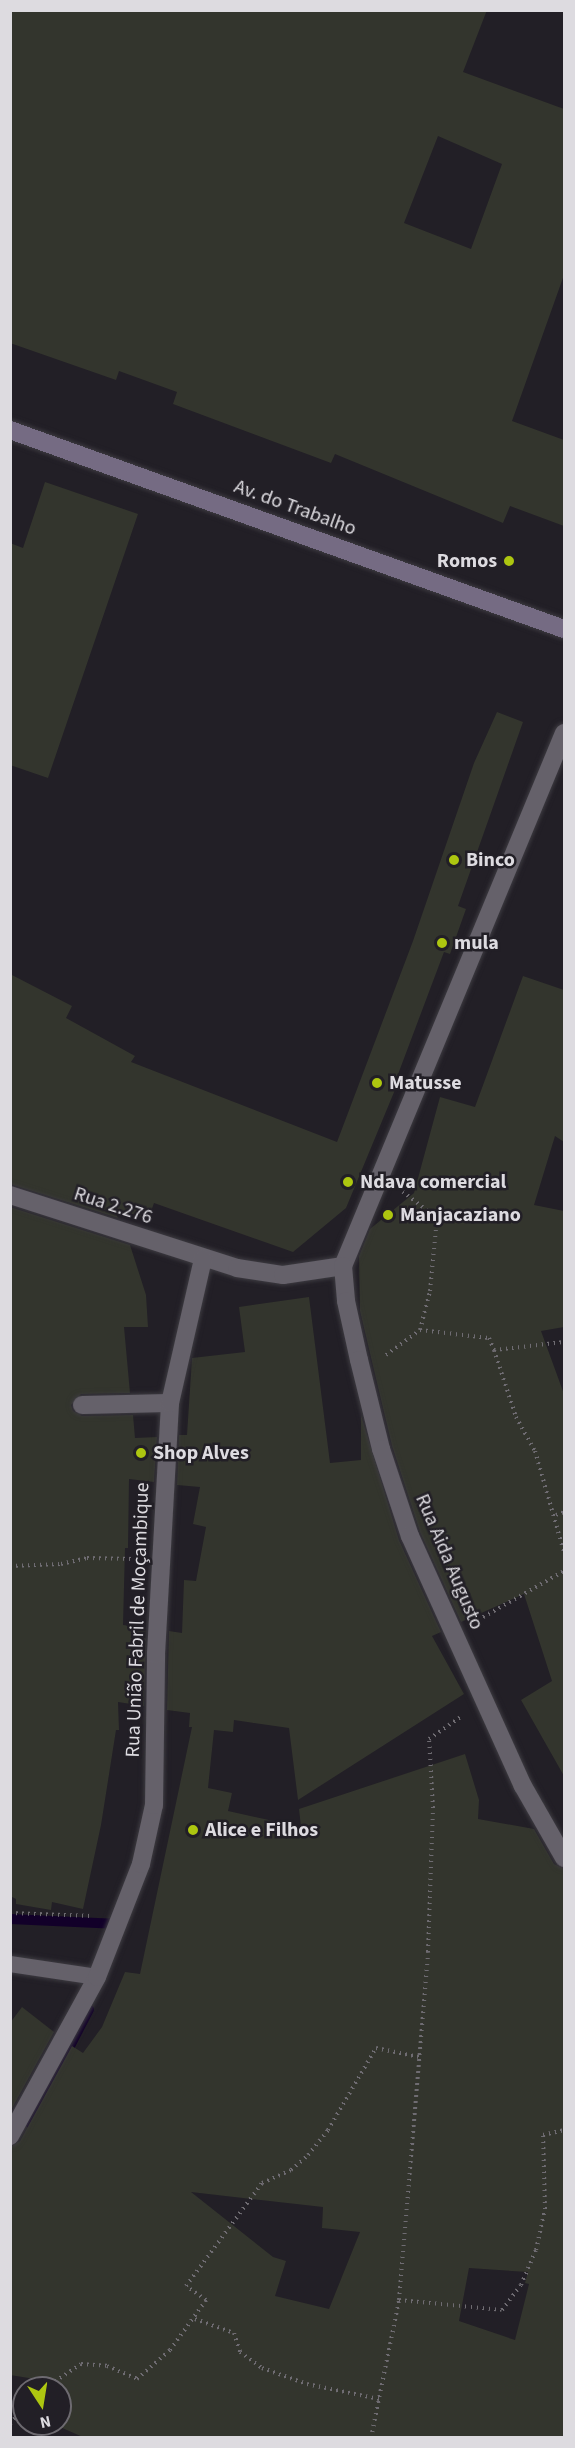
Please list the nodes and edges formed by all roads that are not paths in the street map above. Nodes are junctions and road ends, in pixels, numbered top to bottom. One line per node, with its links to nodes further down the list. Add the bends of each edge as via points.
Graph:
1 (10, 430): 2 (main road, Av. do Trabalho)
2 (564, 629)
3 (564, 733): 6 (street)
4 (10, 1195): 5 (street, Rua 2.276)
5 (203, 1258): 6 (street, via 283,1275); 7 (street, Rua União Fabril de Moçambique)
6 (344, 1266): 9 (street, Rua Aida Augusto, via 346,1301 359,1360 381,1449 410,1536 523,1786)
7 (170, 1403): 8 (street); 11 (street, Rua União Fabril de Moçambique, via 156,1654 154,1805 141,1864)
8 (82, 1406)
9 (564, 1858)
10 (10, 1964): 11 (lane)
11 (97, 1977): 12 (street, Rua União Fabril de Moçambique)
12 (10, 2136)

